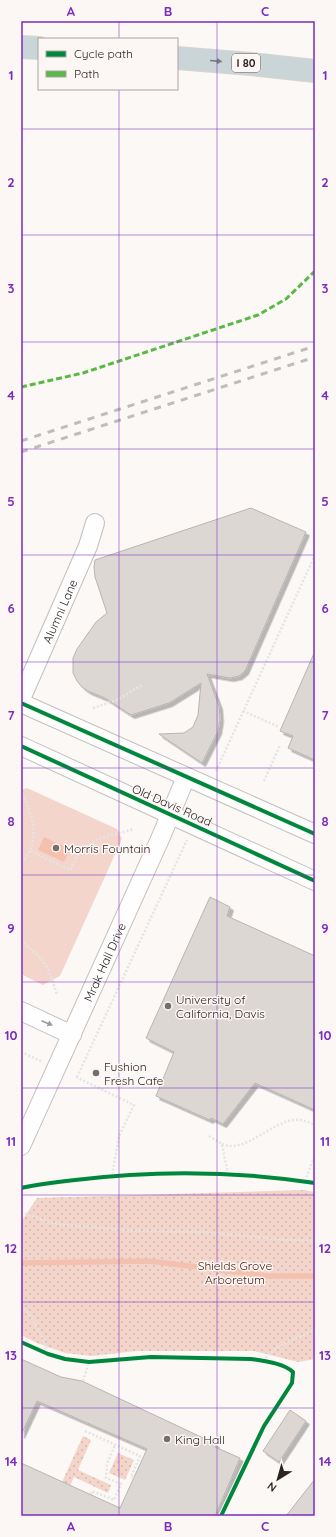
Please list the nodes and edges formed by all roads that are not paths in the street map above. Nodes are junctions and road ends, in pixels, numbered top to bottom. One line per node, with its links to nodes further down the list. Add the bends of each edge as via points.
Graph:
1 (21, 47): 2 (highway)
2 (38, 48)
3 (178, 58): 4 (highway, I 80, one-way to 4)
4 (315, 71)
5 (95, 523): 6 (street, Alumni Lane, via 88,546)
6 (21, 699)
7 (21, 703): 9 (street)
8 (21, 746): 10 (street, Old Davis Road)
9 (186, 777): 10 (street, Mrak Hall Drive); 11 (street)
10 (170, 815): 12 (street, Old Davis Road); 14 (street, Mrak Hall Drive)
11 (315, 834)
12 (315, 881)
13 (21, 1011): 14 (street, one-way to 14)
14 (72, 1035): 15 (street, Mrak Hall Drive)
15 (21, 1146)

